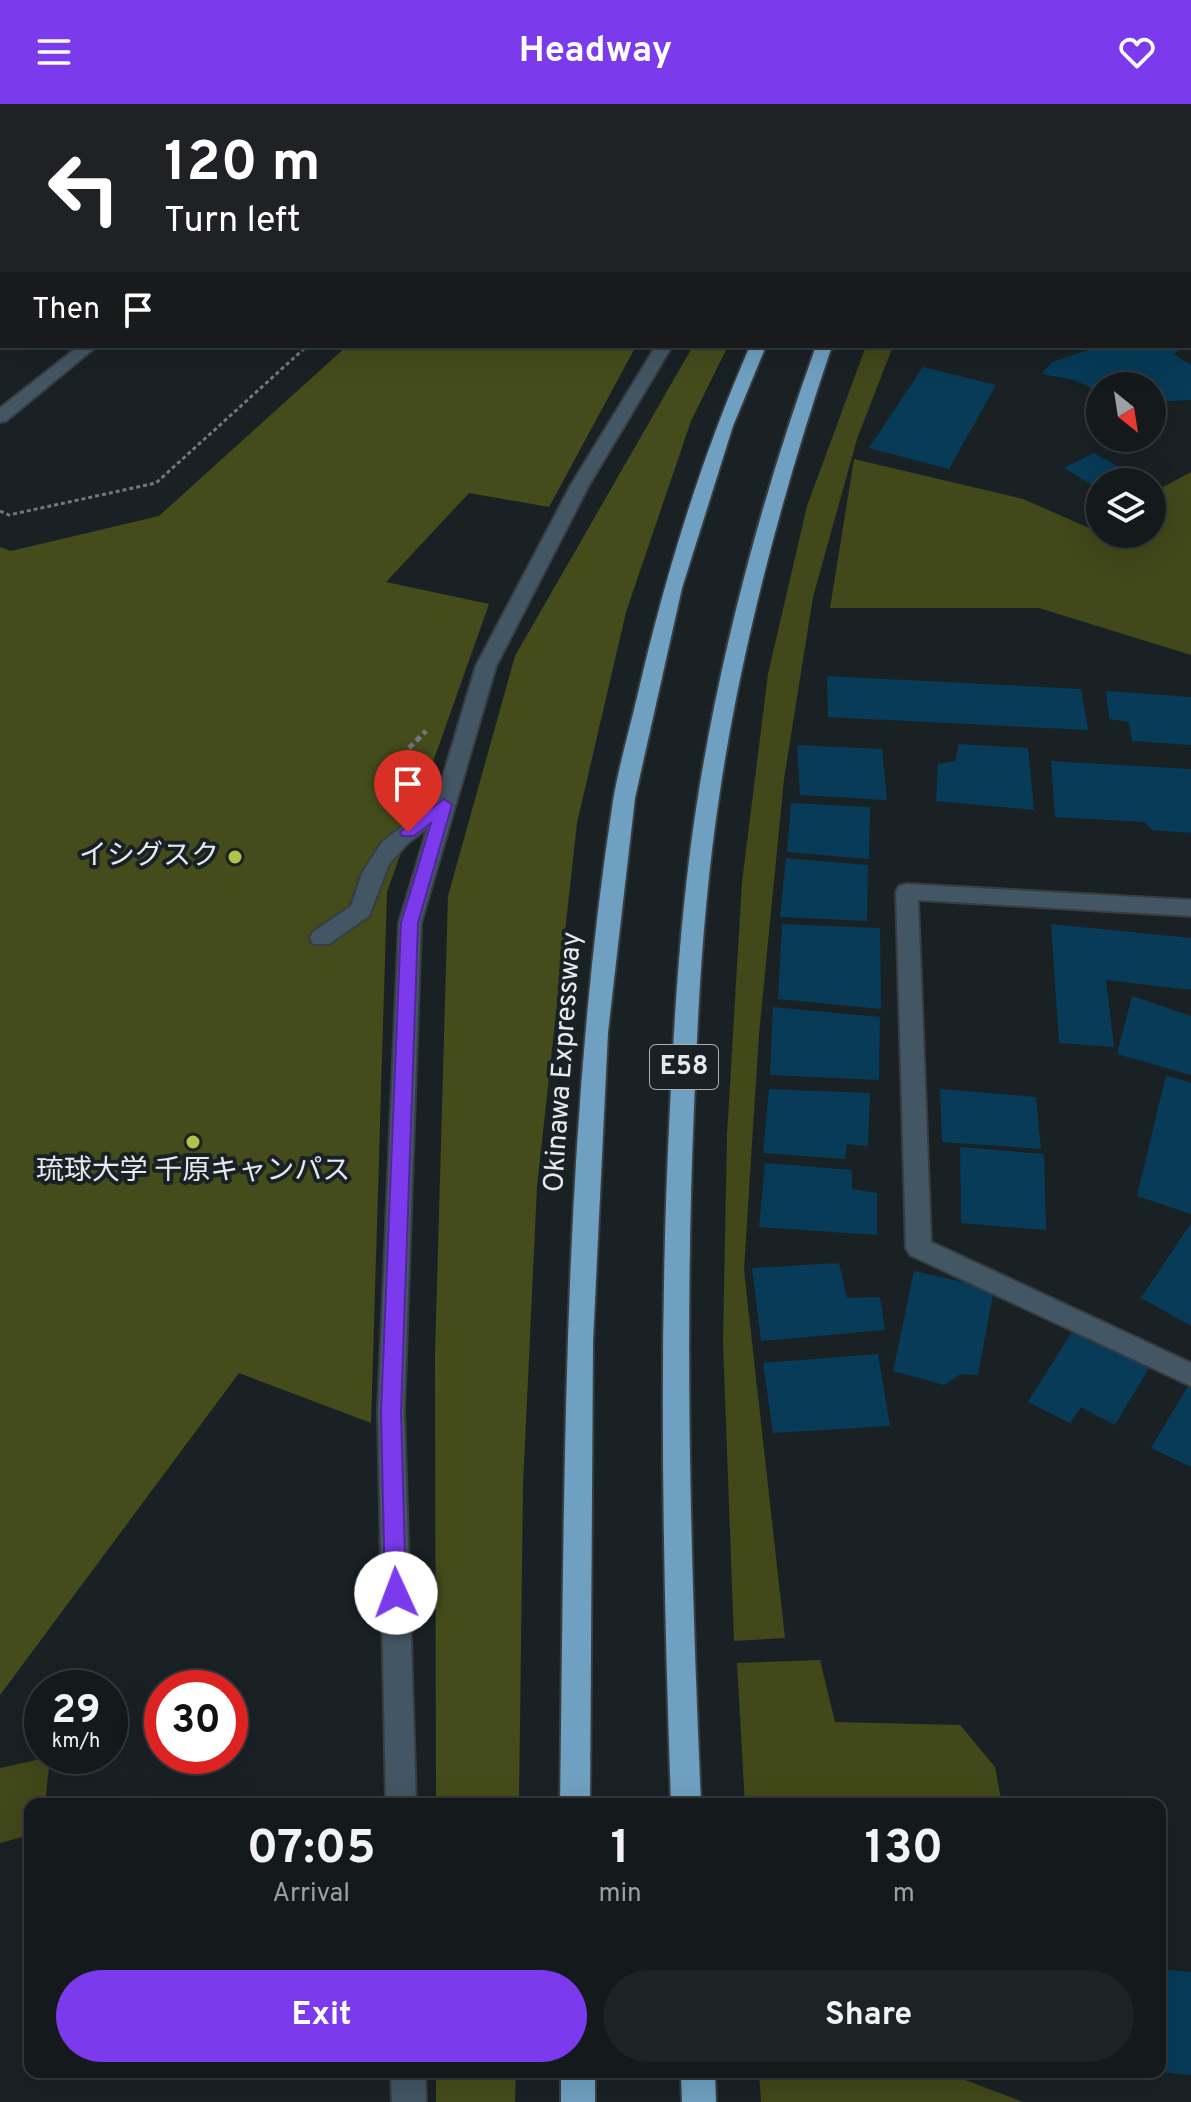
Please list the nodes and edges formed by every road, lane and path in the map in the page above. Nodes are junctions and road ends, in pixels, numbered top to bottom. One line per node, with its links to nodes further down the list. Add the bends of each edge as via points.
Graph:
1 (86, 348): 6 (street)
2 (305, 348): 7 (path, via 156,483 9,515)
3 (663, 348): 8 (street, via 580,485 489,659)
4 (757, 348): 13 (highway, Okinawa Expressway, via 724,426 672,588 624,798 596,1032 580,1342)
5 (823, 348): 14 (highway, E58, via 790,440 748,602 707,802 686,1029 674,1319)
6 (0, 417)
7 (0, 511)
8 (444, 805): 10 (street, via 389,845 368,878 361,910); 12 (street, via 410,923 408,954 391,1412)
9 (1191, 908): 11 (street, via 907,892 919,1248)
10 (321, 938)
11 (1191, 1375)
12 (401, 1798)
13 (575, 1798)
14 (686, 1798)
15 (408, 2078): 18 (street)
16 (578, 2078): 19 (highway)
17 (698, 2078): 20 (highway)
18 (409, 2102)
19 (578, 2102)
20 (699, 2102)

